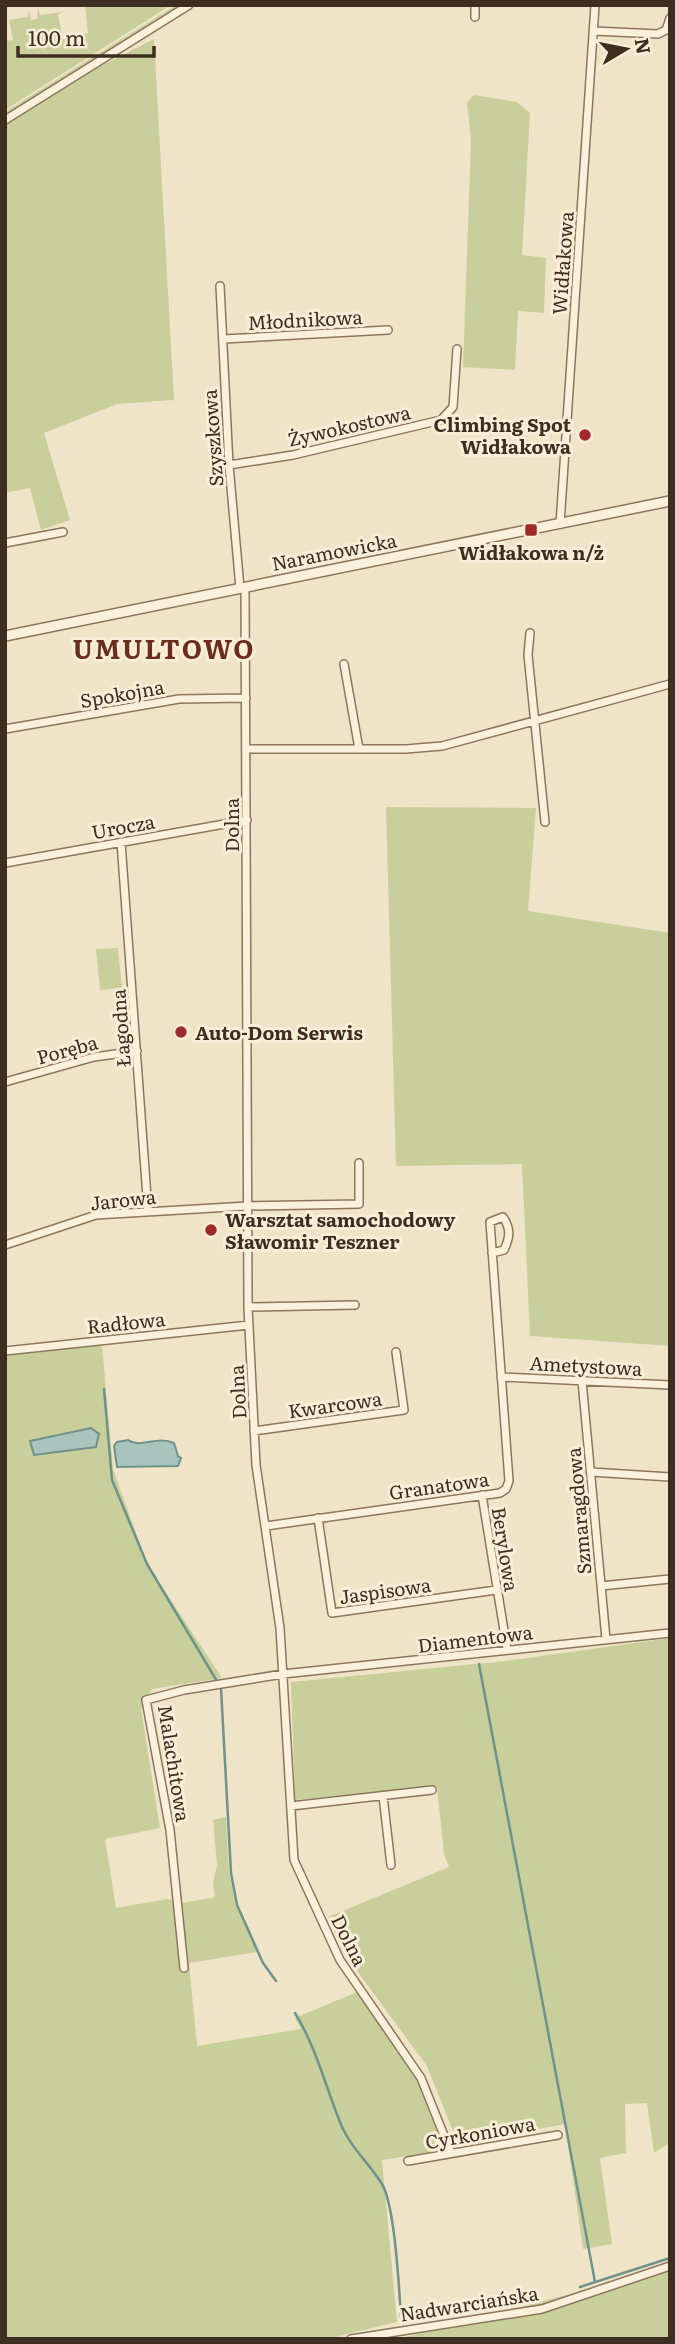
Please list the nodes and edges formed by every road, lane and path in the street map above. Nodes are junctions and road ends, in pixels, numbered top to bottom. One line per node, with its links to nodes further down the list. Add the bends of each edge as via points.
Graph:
1 (189, 5): 7 (street)
2 (475, 5): 4 (street)
3 (596, 5): 6 (street, Widłakowa)
4 (475, 17)
5 (670, 18): 6 (street, via 666,30 658,34)
6 (594, 31): 14 (street, Widłakowa)
7 (5, 120)
8 (220, 286): 10 (street, Szyszkowa)
9 (388, 330): 10 (street, Młodnikowa)
10 (224, 339): 12 (street, Szyszkowa)
11 (457, 349): 12 (street, Żywokostowa, via 453,407 441,420 293,455)
12 (229, 465): 17 (street, Szyszkowa)
13 (670, 501): 14 (street, Naramowicka)
14 (560, 524): 17 (street, Naramowicka)
15 (63, 532): 16 (street)
16 (5, 543)
17 (243, 588): 19 (street, Naramowicka); 22 (street, Dolna)
18 (530, 633): 23 (street)
19 (5, 636)
20 (344, 664): 26 (street)
21 (670, 684): 23 (street)
22 (246, 698): 24 (street, Spokojna, via 179,699); 25 (street, Dolna)
23 (536, 722): 26 (street, via 442,746); 28 (street)
24 (5, 729)
25 (246, 749): 26 (street); 27 (street, Dolna)
26 (359, 749)
27 (247, 820): 29 (street, Urocza); 34 (street, Dolna)
28 (545, 822)
29 (121, 842): 30 (street, Urocza); 31 (street, Łagodna)
30 (5, 863)
31 (137, 1051): 32 (street, Poręba, via 94,1057); 35 (street, Łagodna)
32 (5, 1082)
33 (359, 1163): 34 (street, Jarowa, via 359,1204)
34 (247, 1206): 35 (street, Jarowa); 39 (street, Dolna)
35 (148, 1212): 36 (street, Jarowa, via 87,1217)
36 (5, 1245)
37 (492, 1253): 37 (street, Granatowa, via 504,1250 510,1237 503,1217 490,1222); 43 (street, Granatowa)
38 (355, 1305): 39 (street)
39 (248, 1307): 40 (street, Dolna)
40 (249, 1325): 41 (street, Radłowa); 46 (street, Dolna)
41 (5, 1351)
42 (396, 1352): 46 (street, Kwarcowa, via 404,1410)
43 (501, 1377): 44 (street, Ametystowa); 49 (street, Granatowa, via 509,1481 500,1493)
44 (582, 1381): 45 (street, Ametystowa); 47 (street, Szmaragdowa)
45 (670, 1385)
46 (254, 1431): 51 (street, Dolna)
47 (591, 1472): 48 (street); 53 (street, Szmaragdowa)
48 (670, 1477)
49 (482, 1495): 50 (street, Granatowa); 54 (street, Berylowa)
50 (318, 1518): 51 (street, Granatowa); 54 (street, Jaspisowa, via 332,1613)
51 (266, 1526): 58 (street, Dolna)
52 (670, 1579): 53 (street)
53 (601, 1586): 56 (street, Szmaragdowa)
54 (496, 1590): 57 (street, Berylowa)
55 (670, 1633): 56 (street, Diamentowa)
56 (607, 1639): 57 (street, Diamentowa)
57 (507, 1649): 58 (street, Diamentowa)
58 (283, 1674): 61 (street, Dolna); 63 (street, Malachitowa, via 146,1700 170,1830)
59 (432, 1790): 60 (street)
60 (383, 1796): 61 (street); 62 (street)
61 (291, 1806): 65 (street, Dolna, via 294,1860 340,1960 422,2078)
62 (391, 1865)
63 (184, 1968)
64 (558, 2134): 65 (street, Cyrkoniowa)
65 (451, 2153): 66 (street, Cyrkoniowa)
66 (408, 2161)
67 (670, 2266): 68 (street, Nadwarciańska, via 542,2309)
68 (351, 2339)

